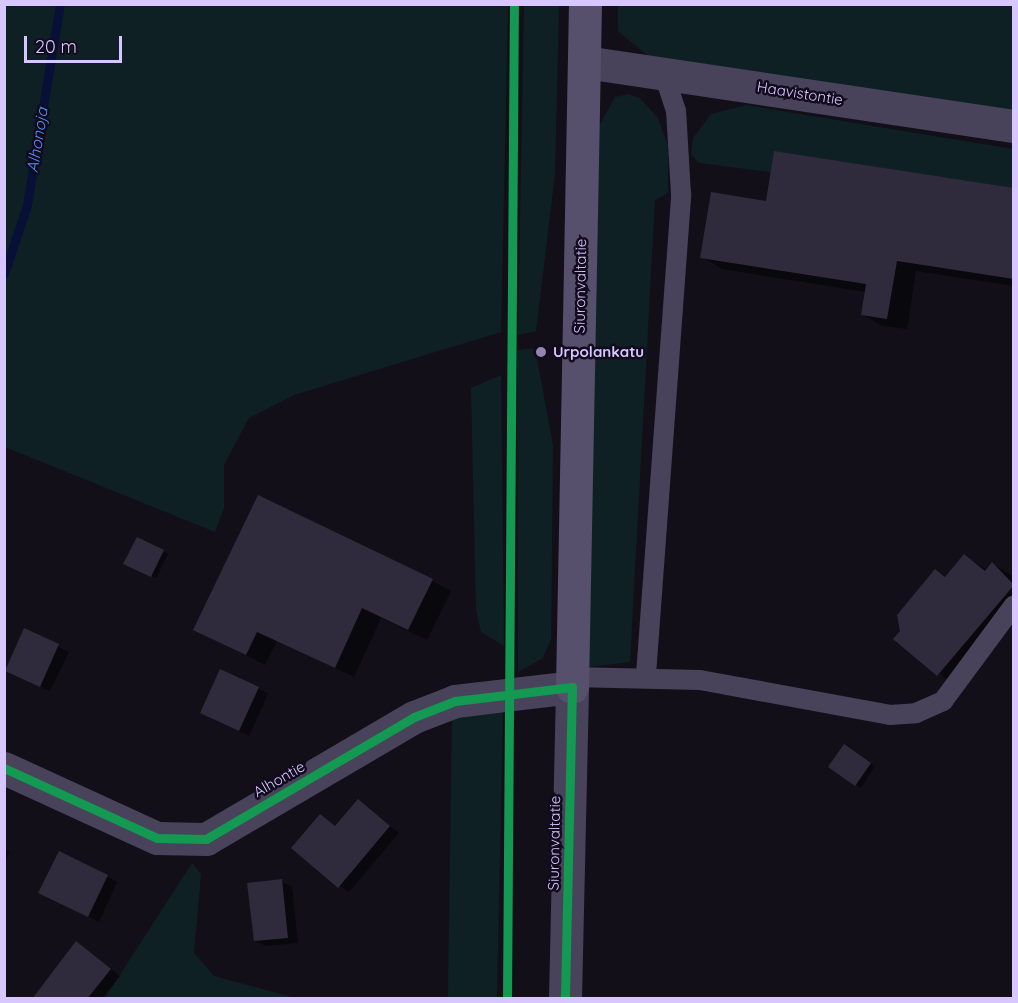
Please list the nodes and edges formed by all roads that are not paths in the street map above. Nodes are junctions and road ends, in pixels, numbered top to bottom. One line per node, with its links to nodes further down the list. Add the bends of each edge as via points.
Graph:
1 (585, 4): 2 (main road, Siuronvaltatie)
2 (585, 62): 3 (street, Haavistontie); 7 (main road, Siuronvaltatie)
3 (664, 73): 4 (street, Haavistontie); 6 (lane, via 676,111 681,194)
4 (1014, 126)
5 (1014, 605): 6 (lane, via 943,700 916,713 890,715)
6 (646, 675): 7 (lane)
7 (572, 682): 8 (street, Alhontie, via 455,702 414,717 206,839 157,838); 9 (street, Siuronvaltatie)
8 (4, 768)
9 (565, 999)

